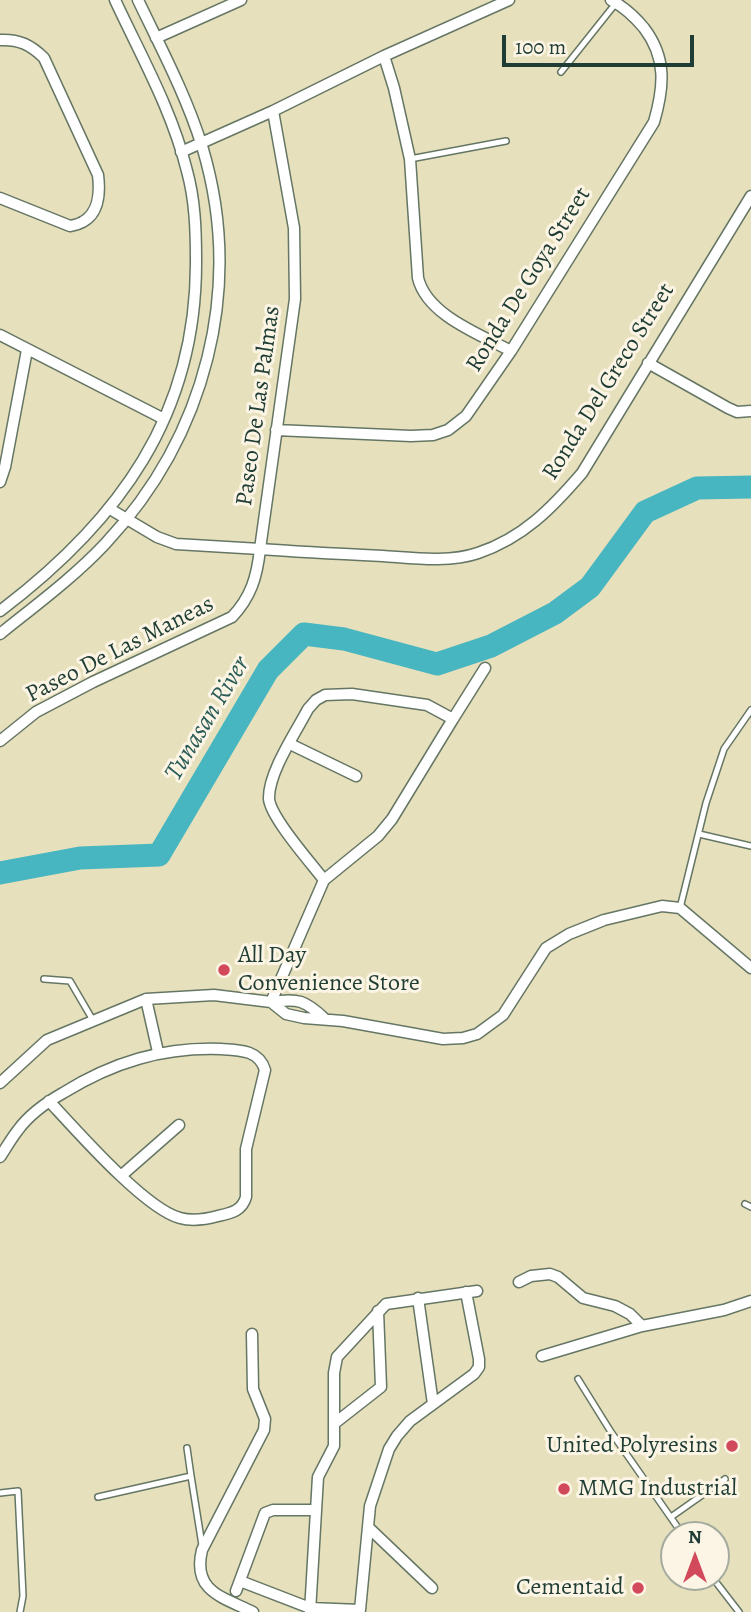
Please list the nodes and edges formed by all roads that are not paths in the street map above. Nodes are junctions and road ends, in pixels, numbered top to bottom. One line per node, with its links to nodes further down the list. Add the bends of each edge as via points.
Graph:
1 (115, 0): 13 (street, via 160,92)
2 (138, 0): 6 (street)
3 (241, 0): 6 (street)
4 (509, 0): 8 (street)
5 (613, 1): 9 (lane); 19 (street, Ronda De Goya Street, via 636,18 653,40 661,60 661,98 654,122)
6 (156, 38): 12 (street)
7 (0, 40): 16 (street, via 19,40 44,58 98,175 100,192 97,208 88,220 70,226)
8 (384, 56): 10 (street); 14 (street)
9 (561, 72)
10 (273, 111): 12 (street); 23 (street, Paseo De Las Palmas, via 296,262)
11 (506, 141): 14 (lane)
12 (202, 144): 13 (street); 26 (street, via 213,190 219,249 217,303 207,359 191,414 164,466)
13 (181, 152): 22 (street, via 193,196 195,289 185,357)
14 (410, 159): 19 (street, via 421,291 442,313)
15 (751, 196): 20 (street, Ronda Del Greco Street)
16 (0, 198)
17 (0, 335): 18 (street)
18 (27, 350): 22 (street); 24 (street)
19 (511, 351): 23 (street, Ronda De Goya Street, via 466,416 448,430 411,436)
20 (648, 363): 21 (street, via 728,408); 27 (street, Ronda Del Greco Street, via 582,473 555,505 505,542 475,555 433,559)
21 (751, 411)
22 (164, 418): 25 (street, via 145,460)
23 (276, 430): 27 (street, Paseo De Las Palmas)
24 (0, 482)
25 (110, 509): 26 (street); 28 (street, via 70,553)
26 (126, 519): 27 (street, via 176,544); 29 (street, via 82,567)
27 (260, 550): 33 (street, Paseo De Las Maneas, via 251,591 232,617 36,712)
28 (0, 611)
29 (0, 634)
30 (485, 668): 32 (street)
31 (751, 710): 36 (lane, via 724,749)
32 (453, 719): 34 (street, via 427,705 337,693 316,700); 38 (street, via 392,819)
33 (0, 741)
34 (290, 744): 35 (street); 38 (street, via 271,786 271,806)
35 (356, 776)
36 (699, 834): 37 (lane); 39 (lane)
37 (751, 846)
38 (324, 880): 43 (street)
39 (680, 908): 40 (street); 44 (street, via 662,906 604,920 546,948 503,1015 477,1034 443,1039)
40 (751, 968)
41 (44, 979): 45 (lane, via 70,981)
42 (146, 999): 43 (street, via 214,995); 45 (street); 46 (street)
43 (271, 1002): 44 (street, via 286,1014); 44 (street, via 290,999 309,1004)
44 (325, 1019)
45 (94, 1022): 47 (street, via 47,1041)
46 (158, 1052): 48 (street, via 99,1072); 51 (street, via 201,1048 253,1053 263,1063 265,1076 246,1149 246,1196 233,1213 181,1218 158,1207)
47 (0, 1083)
48 (49, 1101): 50 (street, via 19,1128); 51 (street)
49 (179, 1125): 51 (street)
50 (0, 1157)
51 (122, 1175)
52 (519, 1282): 56 (street, via 550,1274 583,1298 615,1306)
53 (418, 1298): 55 (street, via 394,1301); 60 (street); 60 (street, via 471,1291 479,1367)
54 (751, 1301): 56 (street)
55 (378, 1311): 61 (street, via 337,1357); 61 (street, via 381,1387)
56 (642, 1326): 58 (street)
57 (252, 1334): 71 (street, via 253,1389 266,1425)
58 (542, 1356)
59 (578, 1379): 68 (lane)
60 (433, 1404): 70 (street, via 410,1421 390,1449 375,1488)
61 (335, 1423): 67 (street, via 332,1452 318,1477)
62 (187, 1448): 63 (lane)
63 (191, 1476): 66 (lane); 71 (lane)
64 (725, 1479): 68 (lane)
65 (0, 1493): 75 (lane, via 18,1491)
66 (97, 1497)
67 (316, 1510): 74 (street); 74 (street, via 265,1513 238,1586)
68 (671, 1517): 69 (lane)
69 (674, 1521)
70 (368, 1527): 72 (street); 74 (street, via 360,1609)
71 (202, 1550): 76 (street, via 201,1580)
72 (432, 1588)
73 (723, 1591): 77 (lane)
74 (310, 1610)
75 (20, 1612)
76 (253, 1612)
77 (739, 1612)

